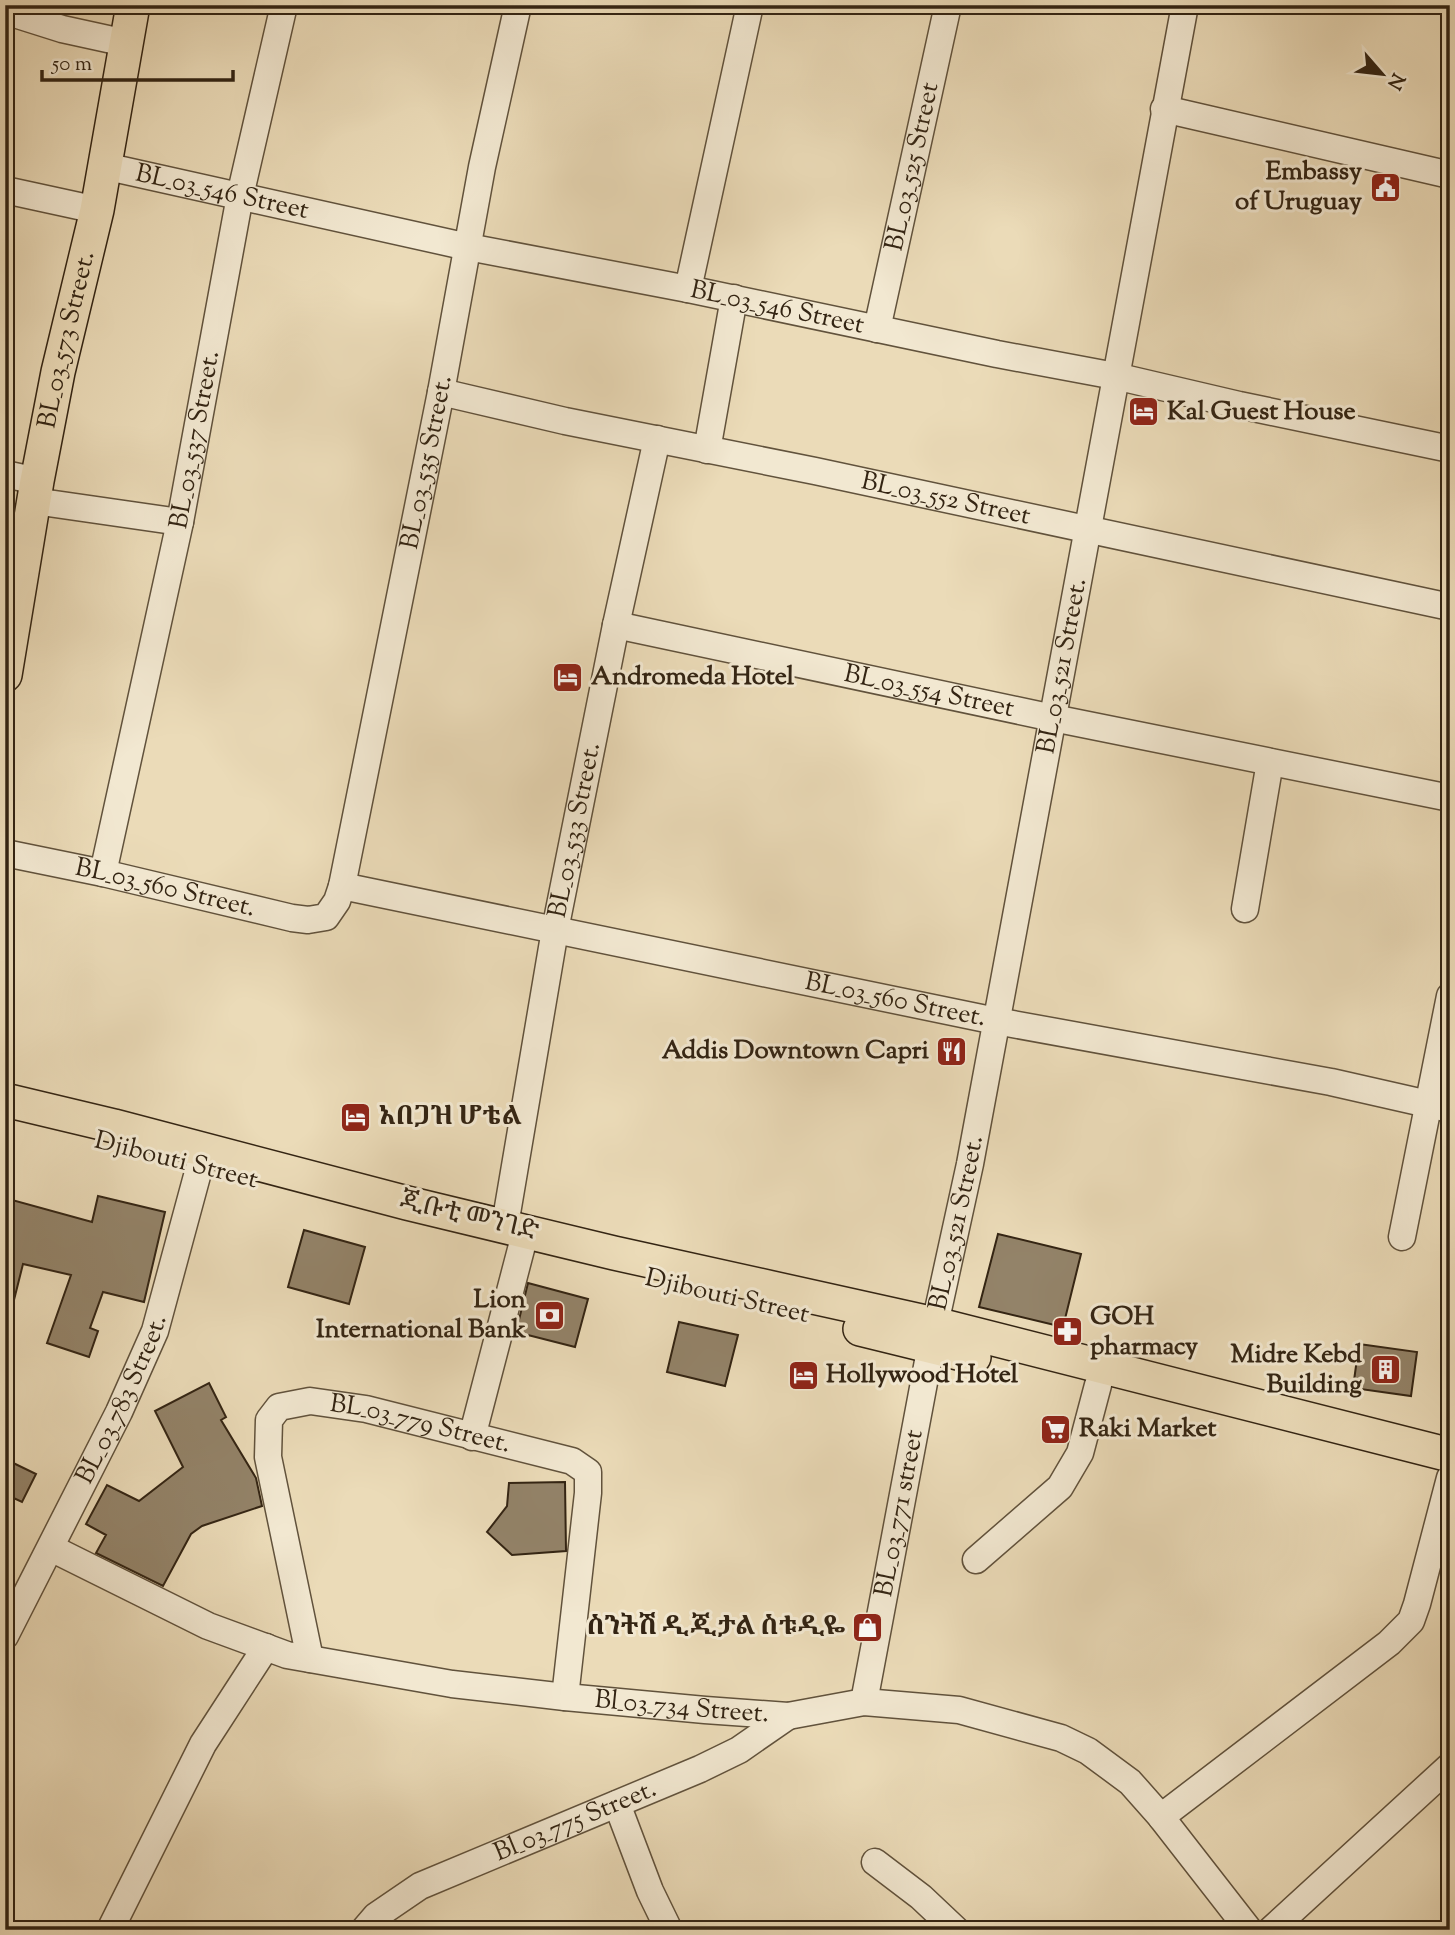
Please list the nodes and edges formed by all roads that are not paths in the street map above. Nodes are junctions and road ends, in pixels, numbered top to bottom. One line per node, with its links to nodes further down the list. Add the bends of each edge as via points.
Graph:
1 (134, 5): 8 (main road, BL_03_573 Street.)
2 (284, 5): 13 (street, BL_03_537 Street.)
3 (518, 5): 15 (street, BL_03_535 Street.)
4 (750, 5): 16 (street)
5 (948, 5): 18 (street, BL_03_525 Street)
6 (1185, 5): 9 (street, BL_03_521 Street.)
7 (5, 10): 8 (street)
8 (126, 44): 10 (main road, BL_03_573 Street.)
9 (1164, 109): 11 (street); 19 (street, BL_03_521 Street.)
10 (104, 166): 13 (street, BL_03_546 Street); 14 (main road, BL_03_573 Street.)
11 (1450, 175)
12 (5, 190): 14 (street)
13 (240, 196): 15 (street, BL_03_546 Street); 25 (street, BL_03_537 Street.)
14 (97, 210): 24 (main road, BL_03_573 Street.)
15 (468, 247): 16 (street, BL_03_546 Street); 20 (street, BL_03_535 Street.)
16 (688, 289): 17 (street, BL_03_546 Street)
17 (734, 298): 18 (street, BL_03_546 Street); 23 (street)
18 (877, 329): 19 (street, BL_03_546 Street)
19 (1115, 376): 22 (street, BL_03_546 Street); 26 (street, BL_03_521 Street.)
20 (441, 392): 21 (street, BL_03_552 Street); 35 (street, BL_03_535 Street.)
21 (657, 439): 23 (street, BL_03_552 Street); 28 (street, BL_03_533 Street.)
22 (1450, 449)
23 (707, 450): 26 (street, BL_03_552 Street)
24 (25, 485): 25 (street); 29 (main road, BL_03_573 Street.)
25 (180, 522): 34 (street, BL_03_537 Street.)
26 (1086, 530): 27 (street, BL_03_552 Street); 30 (street, BL_03_521 Street.)
27 (1450, 607)
28 (616, 625): 30 (street, BL_03_554 Street); 38 (street, BL_03_533 Street.)
29 (5, 675)
30 (1053, 718): 31 (street, BL_03_554 Street); 40 (street, BL_03_521 Street.)
31 (1269, 762): 32 (street, BL_03_554 Street); 36 (street)
32 (1450, 798)
33 (5, 853): 34 (street, BL_03_560 Street.)
34 (103, 873): 37 (street, BL_03_560 Street., via 292,918)
35 (342, 886): 37 (street, BL_03_535 Street.); 38 (street, BL_03_560 Street.)
36 (1245, 909)
37 (326, 917)
38 (555, 930): 40 (street, BL_03_560 Street.); 44 (street, BL_03_533 Street.)
39 (1450, 996): 42 (street)
40 (996, 1020): 42 (street, BL_03_560 Street., via 1331,1082); 46 (street, BL_03_521 Street.)
41 (9, 1107): 43 (main road)
42 (1439, 1107): 45 (street)
43 (202, 1158): 44 (main road, Djibouti Street, via 379,1216); 52 (street, BL_03_783 Street., via 155,1331)
44 (517, 1235): 46 (main road, ጂቡቲ መንገድ, via 614,1253); 48 (street, BL_03_533 Street.)
45 (1402, 1237)
46 (933, 1335): 47 (main road); 49 (main road); 58 (street, BL_03_771 street)
47 (1098, 1385): 50 (main road, via 1234,1413); 53 (street, via 1080,1453 1060,1487)
48 (472, 1437): 56 (street, BL_03_779 Street., via 366,1409 310,1401 279,1407 269,1420 268,1457); 57 (street, BL_03_779 Street., via 572,1461 588,1472)
49 (1450, 1455)
50 (1450, 1470)
51 (1450, 1478): 62 (street, via 1411,1621 1389,1643)
52 (51, 1548): 54 (street, BL_03_783 Street.); 55 (street, Bl_03_734 Street., via 208,1626)
53 (976, 1560)
54 (5, 1636)
55 (266, 1647): 56 (street, Bl_03_734 Street.); 64 (street, via 203,1744)
56 (310, 1659): 57 (street, Bl_03_734 Street., via 452,1684)
57 (565, 1697): 59 (street, Bl_03_734 Street.)
58 (864, 1702): 59 (street, Bl_03_734 Street.); 62 (street, Bl_03_734 Street., via 959,1710 1061,1738 1088,1751 1130,1782)
59 (788, 1716): 61 (street, Bl_03_775 Street., via 739,1750)
60 (1450, 1766): 69 (street)
61 (617, 1804): 65 (street, Bl_03_775 Street., via 420,1886 376,1916); 66 (street)
62 (1161, 1817): 68 (street, Bl_03_734 Street.)
63 (875, 1862): 67 (street)
64 (110, 1930)
65 (364, 1930)
66 (669, 1930)
67 (956, 1930)
68 (1249, 1930)
69 (1271, 1930)

